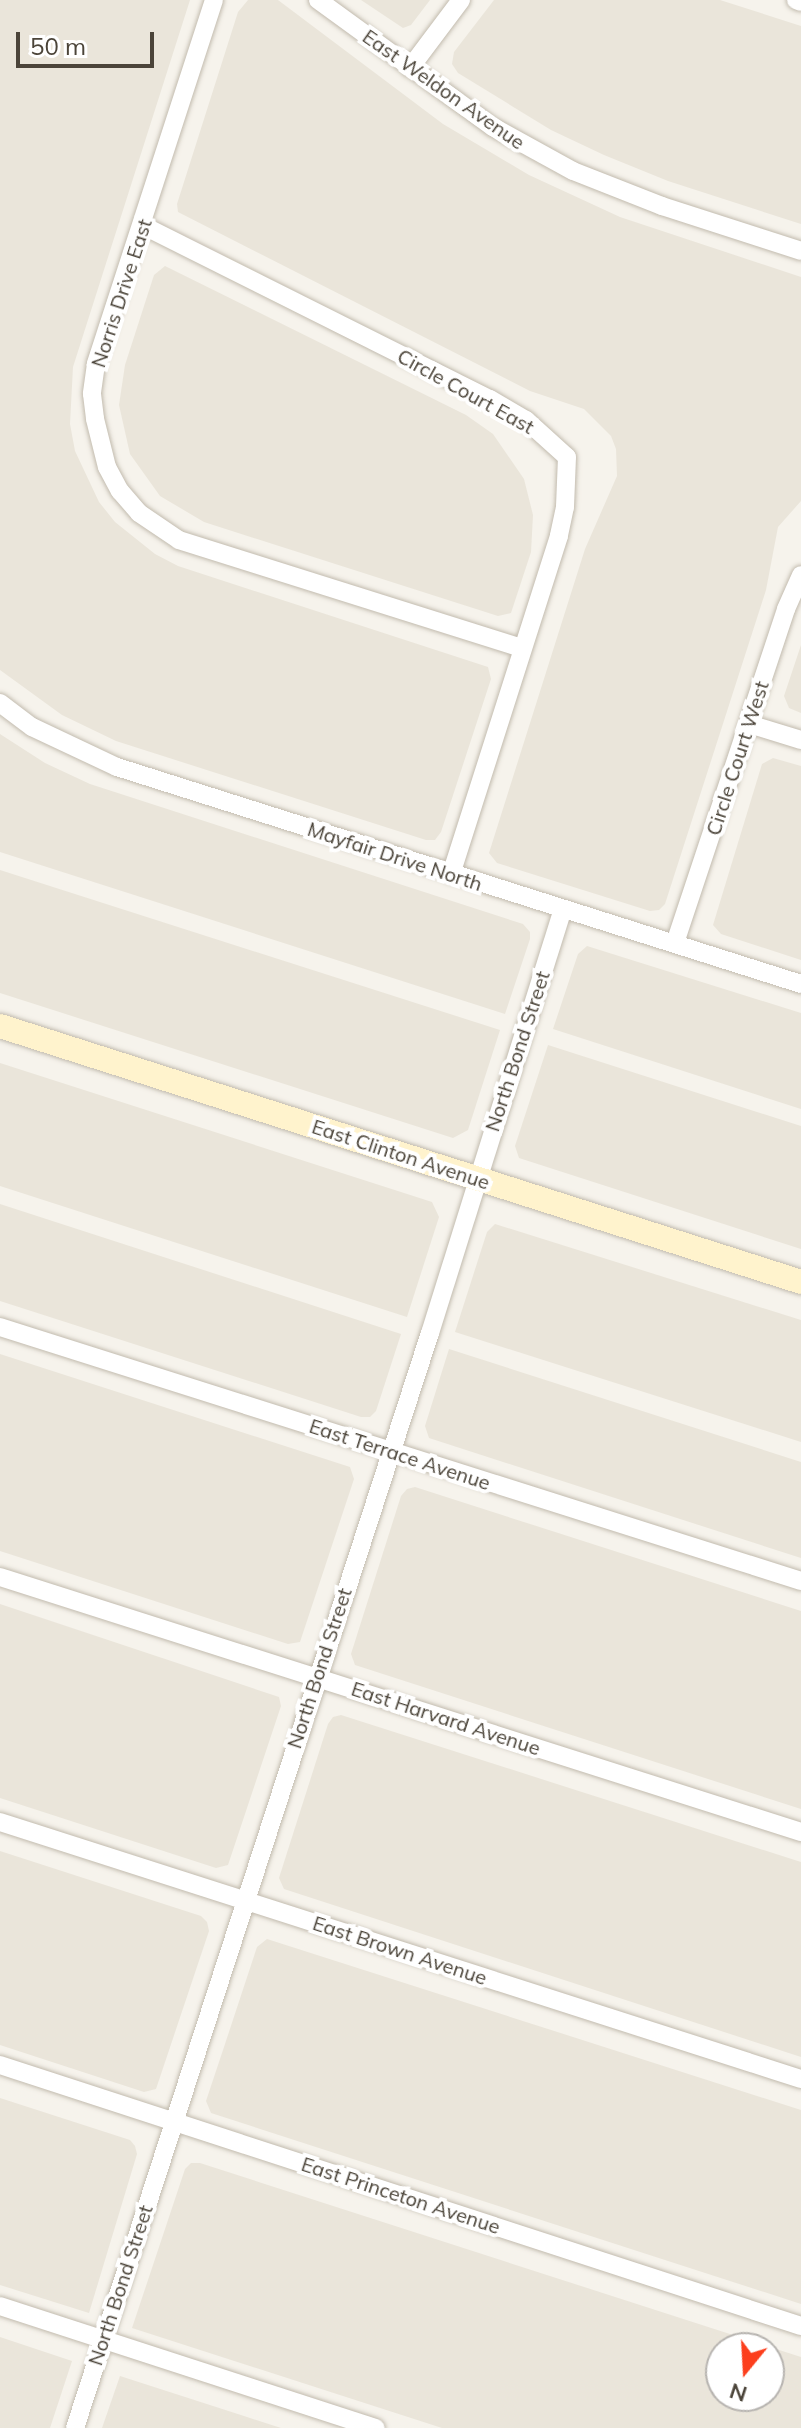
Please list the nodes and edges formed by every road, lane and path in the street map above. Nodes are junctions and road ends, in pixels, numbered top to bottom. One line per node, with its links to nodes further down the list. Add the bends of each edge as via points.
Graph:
1 (214, 0): 5 (street, Norris Drive East)
2 (318, 0): 4 (street, East Weldon Avenue)
3 (461, 0): 4 (street)
4 (410, 68): 6 (street, East Weldon Avenue, via 493,127 573,171)
5 (142, 225): 8 (street, Circle Court East, via 490,399 526,420 567,457 559,536); 8 (street, Norris Drive East, via 96,364 92,394 107,467 139,513 198,547)
6 (801, 251)
7 (801, 575): 10 (street, Circle Court West)
8 (521, 648): 12 (street, Circle Court East)
9 (0, 703): 12 (street, Mayfair Drive North, via 32,727 117,767)
10 (749, 724): 11 (street); 14 (street, Circle Court West)
11 (801, 740)
12 (451, 874): 13 (street, Mayfair Drive North)
13 (563, 909): 14 (street, Mayfair Drive North); 17 (street, North Bond Street)
14 (675, 943): 15 (street, Mayfair Drive North)
15 (801, 984)
16 (0, 1026): 17 (main road, East Clinton Avenue)
17 (478, 1178): 18 (main road, East Clinton Avenue); 20 (street, North Bond Street)
18 (801, 1282)
19 (0, 1327): 20 (street, East Terrace Avenue)
20 (391, 1452): 22 (street, East Terrace Avenue); 23 (street, North Bond Street)
21 (0, 1577): 23 (street, East Harvard Avenue)
22 (801, 1581)
23 (316, 1677): 25 (street, East Harvard Avenue); 26 (street, North Bond Street)
24 (0, 1822): 26 (street, East Brown Avenue)
25 (801, 1832)
26 (244, 1900): 28 (street, East Brown Avenue); 29 (street, North Bond Street)
27 (0, 2065): 29 (street, East Princeton Avenue)
28 (801, 2079)
29 (172, 2121): 31 (street, East Princeton Avenue); 32 (street, North Bond Street)
30 (0, 2306): 32 (street)
31 (801, 2326)
32 (103, 2340): 33 (street, North Bond Street); 34 (street)
33 (75, 2428)
34 (376, 2428)

